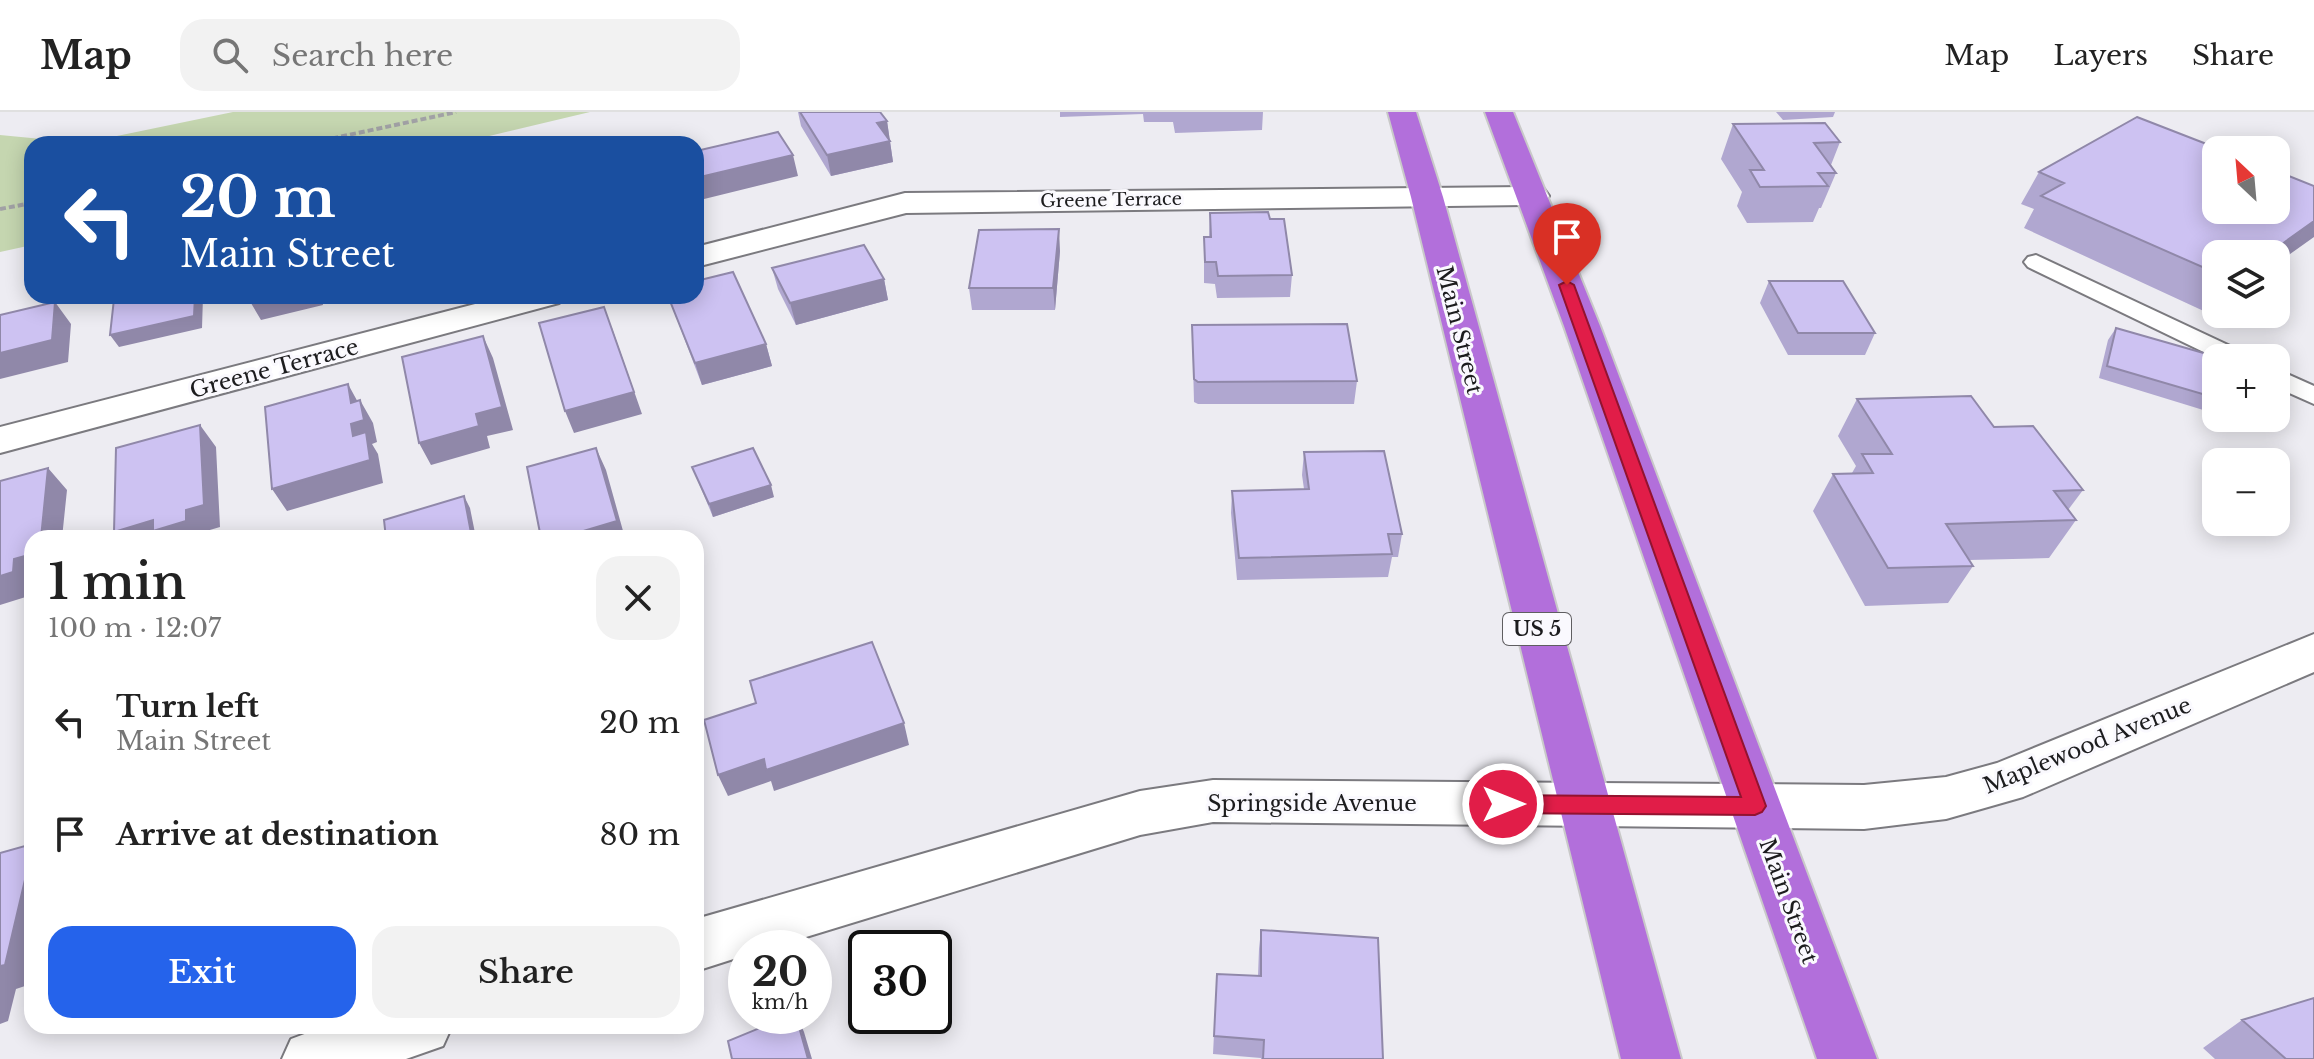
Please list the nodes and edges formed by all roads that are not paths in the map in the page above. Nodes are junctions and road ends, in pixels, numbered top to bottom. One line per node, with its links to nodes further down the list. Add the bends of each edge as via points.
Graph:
1 (1402, 112): 4 (highway, Main Street / US 5)
2 (1499, 112): 3 (highway, Main Street)
3 (1533, 196): 4 (street, Greene Terrace); 16 (highway, Main Street)
4 (1427, 197): 5 (street, Greene Terrace, via 905,203); 15 (highway, Main Street / US 5)
5 (704, 255)
6 (2036, 262): 8 (lane)
7 (517, 304): 13 (street, Greene Terrace)
8 (2207, 344)
9 (2314, 367): 10 (lane)
10 (2290, 374)
11 (2290, 384): 12 (lane)
12 (2314, 396)
13 (0, 440)
14 (2314, 652): 16 (street, Maplewood Avenue, via 1991,786 1946,798 1864,807)
15 (1583, 804): 16 (street, Springside Avenue); 17 (street, Springside Avenue, via 1213,801 1155,810); 20 (highway, Main Street / US 5)
16 (1755, 806): 21 (highway, Main Street)
17 (704, 943)
18 (396, 1034): 19 (street)
19 (312, 1059)
20 (1651, 1059)
21 (1847, 1059)

